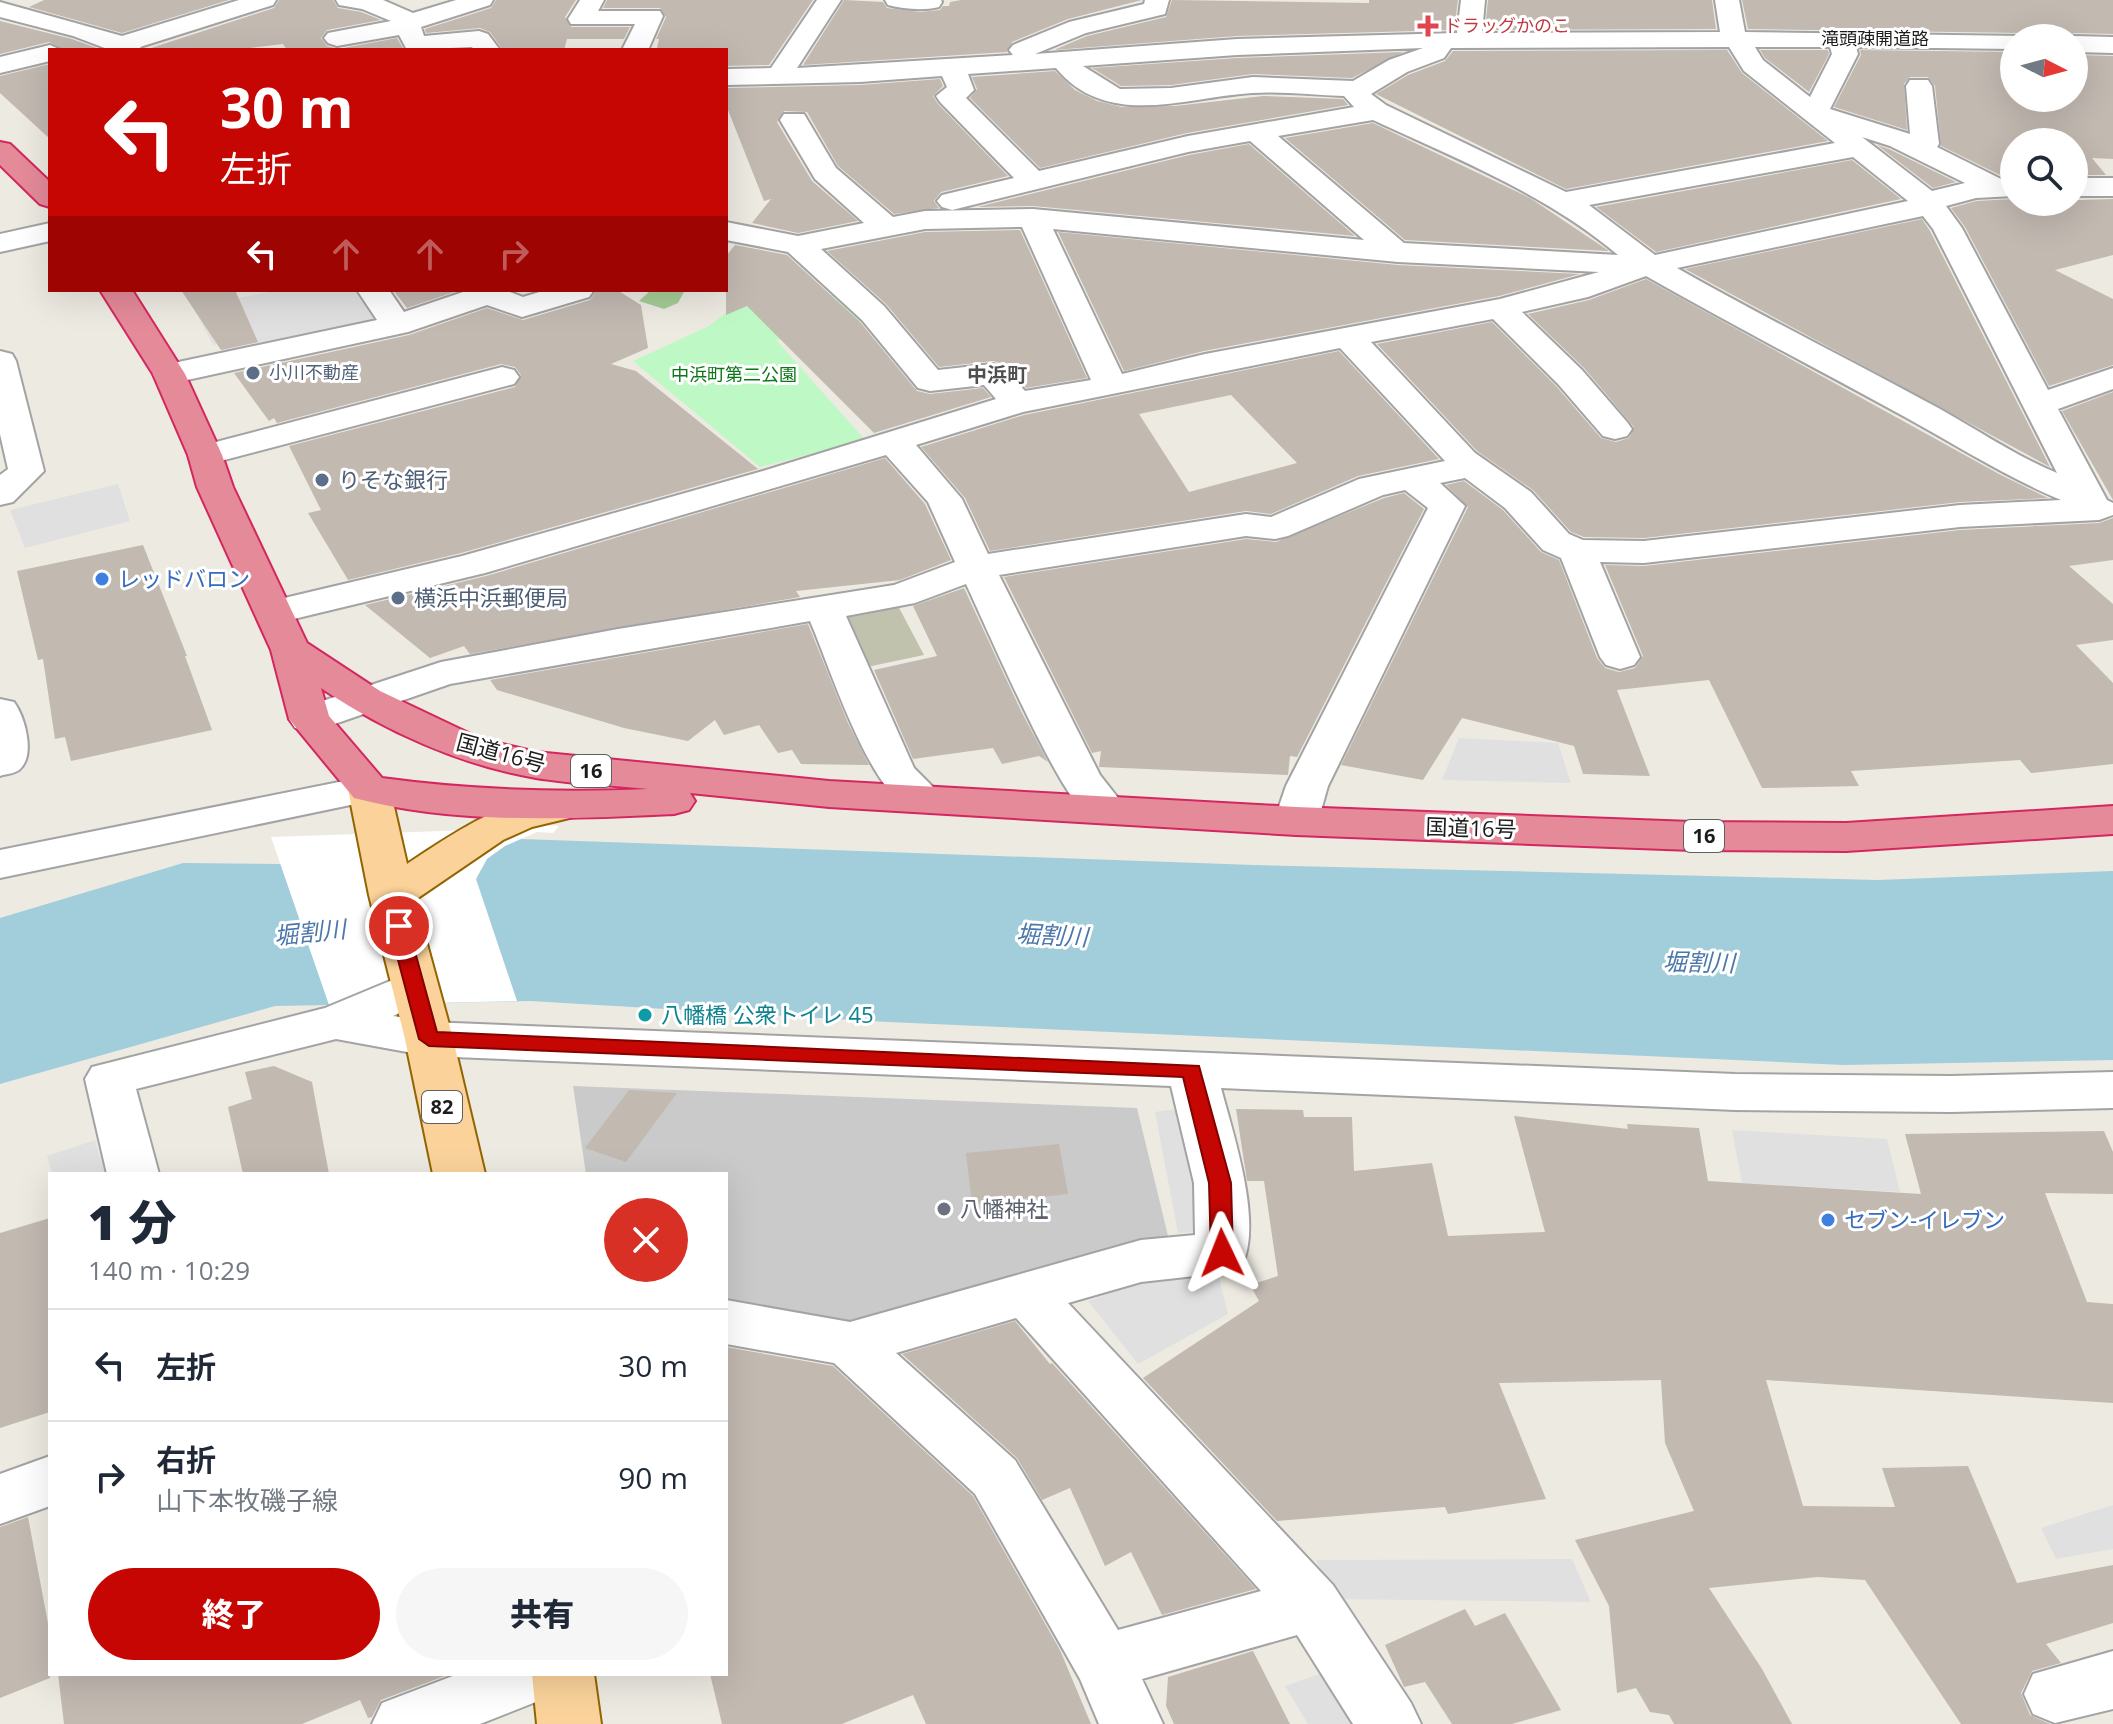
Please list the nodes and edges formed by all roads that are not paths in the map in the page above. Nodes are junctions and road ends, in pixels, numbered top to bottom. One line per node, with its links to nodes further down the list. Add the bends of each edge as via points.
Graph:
1 (264, 0): 20 (street)
2 (348, 0): 12 (street, via 367,2 406,19)
3 (481, 0): 12 (street)
4 (592, 0): 24 (street, via 580,19 651,16)
5 (829, 0): 31 (street)
6 (897, 0): 10 (street)
7 (1157, 0): 29 (street, via 1156,9 1078,27)
8 (1473, 0): 17 (street)
9 (1727, 0): 15 (street)
10 (930, 2)
11 (0, 9): 20 (street)
12 (408, 25): 13 (street); 23 (street, via 414,44 479,39)
13 (337, 38)
14 (1840, 39): 15 (street, 滝頭疎開道路); 18 (street, 滝頭疎開道路); 35 (street, via 1845,54)
15 (1736, 40): 17 (street, 滝頭疎開道路); 35 (street, via 1753,65)
16 (1435, 41): 17 (street, 滝頭疎開道路); 27 (street, 滝頭疎開道路); 34 (street, via 1435,53 1398,66)
17 (1469, 41)
18 (2000, 41)
19 (2088, 44): 21 (street)
20 (118, 45): 22 (street)
21 (2113, 45)
22 (85, 48)
23 (486, 48)
24 (636, 48)
25 (48, 53): 28 (street)
26 (728, 57): 31 (street)
27 (1063, 59): 29 (street, 滝頭疎開道路); 34 (street, via 1114,97 1253,85)
28 (0, 65)
29 (991, 65): 30 (street, 滝頭疎開道路)
30 (952, 67): 31 (street, 滝頭疎開道路, via 860,74); 41 (street, via 961,90 949,96)
31 (781, 70): 32 (street)
32 (728, 77)
33 (1919, 86): 39 (street, via 1925,144)
34 (1367, 100): 37 (street); 47 (street)
35 (1815, 113): 38 (street); 39 (street)
36 (794, 120): 50 (street, via 825,173)
37 (1257, 133): 41 (street); 55 (street)
38 (1859, 147): 47 (street); 48 (street)
39 (1917, 148): 42 (street, via 1947,166)
40 (0, 150): 46 (highway)
41 (1033, 181): 50 (street, via 928,207)
42 (2000, 186)
43 (2088, 187): 44 (street)
44 (2113, 187)
45 (2000, 188): 48 (street)
46 (44, 189)
47 (1562, 201): 56 (street)
48 (1928, 202): 56 (street, via 1829,230); 69 (street, via 1947,228)
49 (1033, 218): 50 (street, via 940,219); 55 (street); 67 (street)
50 (889, 226): 54 (street)
51 (48, 232): 53 (street)
52 (728, 232): 54 (street)
53 (0, 243)
54 (798, 245): 68 (street, via 873,313 930,381 992,374)
55 (1398, 253): 56 (street)
56 (1649, 265): 60 (street, via 1577,290); 76 (street)
57 (117, 292): 64 (highway)
58 (374, 292): 61 (street)
59 (572, 292): 61 (street, via 522,308 488,294)
60 (1500, 308): 62 (street); 70 (street)
61 (397, 325): 64 (street)
62 (1348, 337): 67 (street); 73 (street)
63 (0, 361): 75 (street, via 26,471)
64 (169, 374): 72 (highway)
65 (502, 377): 72 (street)
66 (2113, 378): 69 (street)
67 (1111, 386): 68 (street)
68 (1017, 403): 71 (street)
69 (2038, 405): 76 (street)
70 (1615, 429)
71 (894, 442): 78 (street, via 944,499); 80 (street, via 472,565)
72 (205, 455): 80 (highway)
73 (1470, 466): 74 (street); 77 (street, via 1518,500 1556,542)
74 (1414, 480): 78 (street, via 1372,487 1275,528 1246,525); 93 (street, via 1447,506 1307,786)
75 (0, 494)
76 (2102, 511): 77 (street, via 1960,516 1644,552)
77 (1577, 551): 82 (street)
78 (976, 567): 79 (street, via 902,595); 91 (street, via 1081,780)
79 (823, 607): 83 (street, via 441,674); 89 (street, via 896,774)
80 (273, 612): 81 (highway)
81 (291, 650): 83 (highway, 国道16号 / 16); 85 (highway)
82 (1620, 657)
83 (366, 700): 85 (street); 88 (highway, 国道16号 / 16, via 467,748 536,765)
84 (0, 711): 86 (street, via 7,744)
85 (318, 716): 87 (highway)
86 (0, 763)
87 (369, 789): 90 (highway, 国道16号 / 16, via 447,800); 94 (street); 95 (main road, 82)
88 (829, 794): 89 (highway, 国道16号 / 16); 90 (highway, 国道16号 / 16)
89 (922, 797): 91 (highway, 国道16号 / 16)
90 (567, 806): 95 (main road, via 488,830)
91 (1105, 808): 93 (highway, 国道16号 / 16)
92 (2113, 820): 93 (highway, 国道16号 / 16, via 1846,837)
93 (1296, 821)
94 (0, 864)
95 (391, 895): 96 (main road, 82)
96 (395, 1011): 97 (street); 99 (street, via 266,1037 109,1079); 100 (main road, 82, via 445,1121)
97 (1192, 1071): 98 (street, via 1735,1092); 101 (street, via 1220,1183 1222,1253 1141,1261)
98 (2113, 1090)
99 (132, 1172)
100 (458, 1172)
101 (1027, 1294): 103 (street); 106 (street)
102 (728, 1322): 103 (street)
103 (850, 1344): 107 (street, via 995,1477)
104 (48, 1482): 105 (street)
105 (0, 1499)
106 (1311, 1604): 107 (street); 115 (street)
107 (1103, 1662): 114 (street)
108 (529, 1676): 112 (street)
109 (563, 1676): 113 (main road)
110 (2113, 1680): 111 (street)
111 (2055, 1694)
112 (404, 1724)
113 (569, 1724)
114 (1131, 1724)
115 (1389, 1724)

